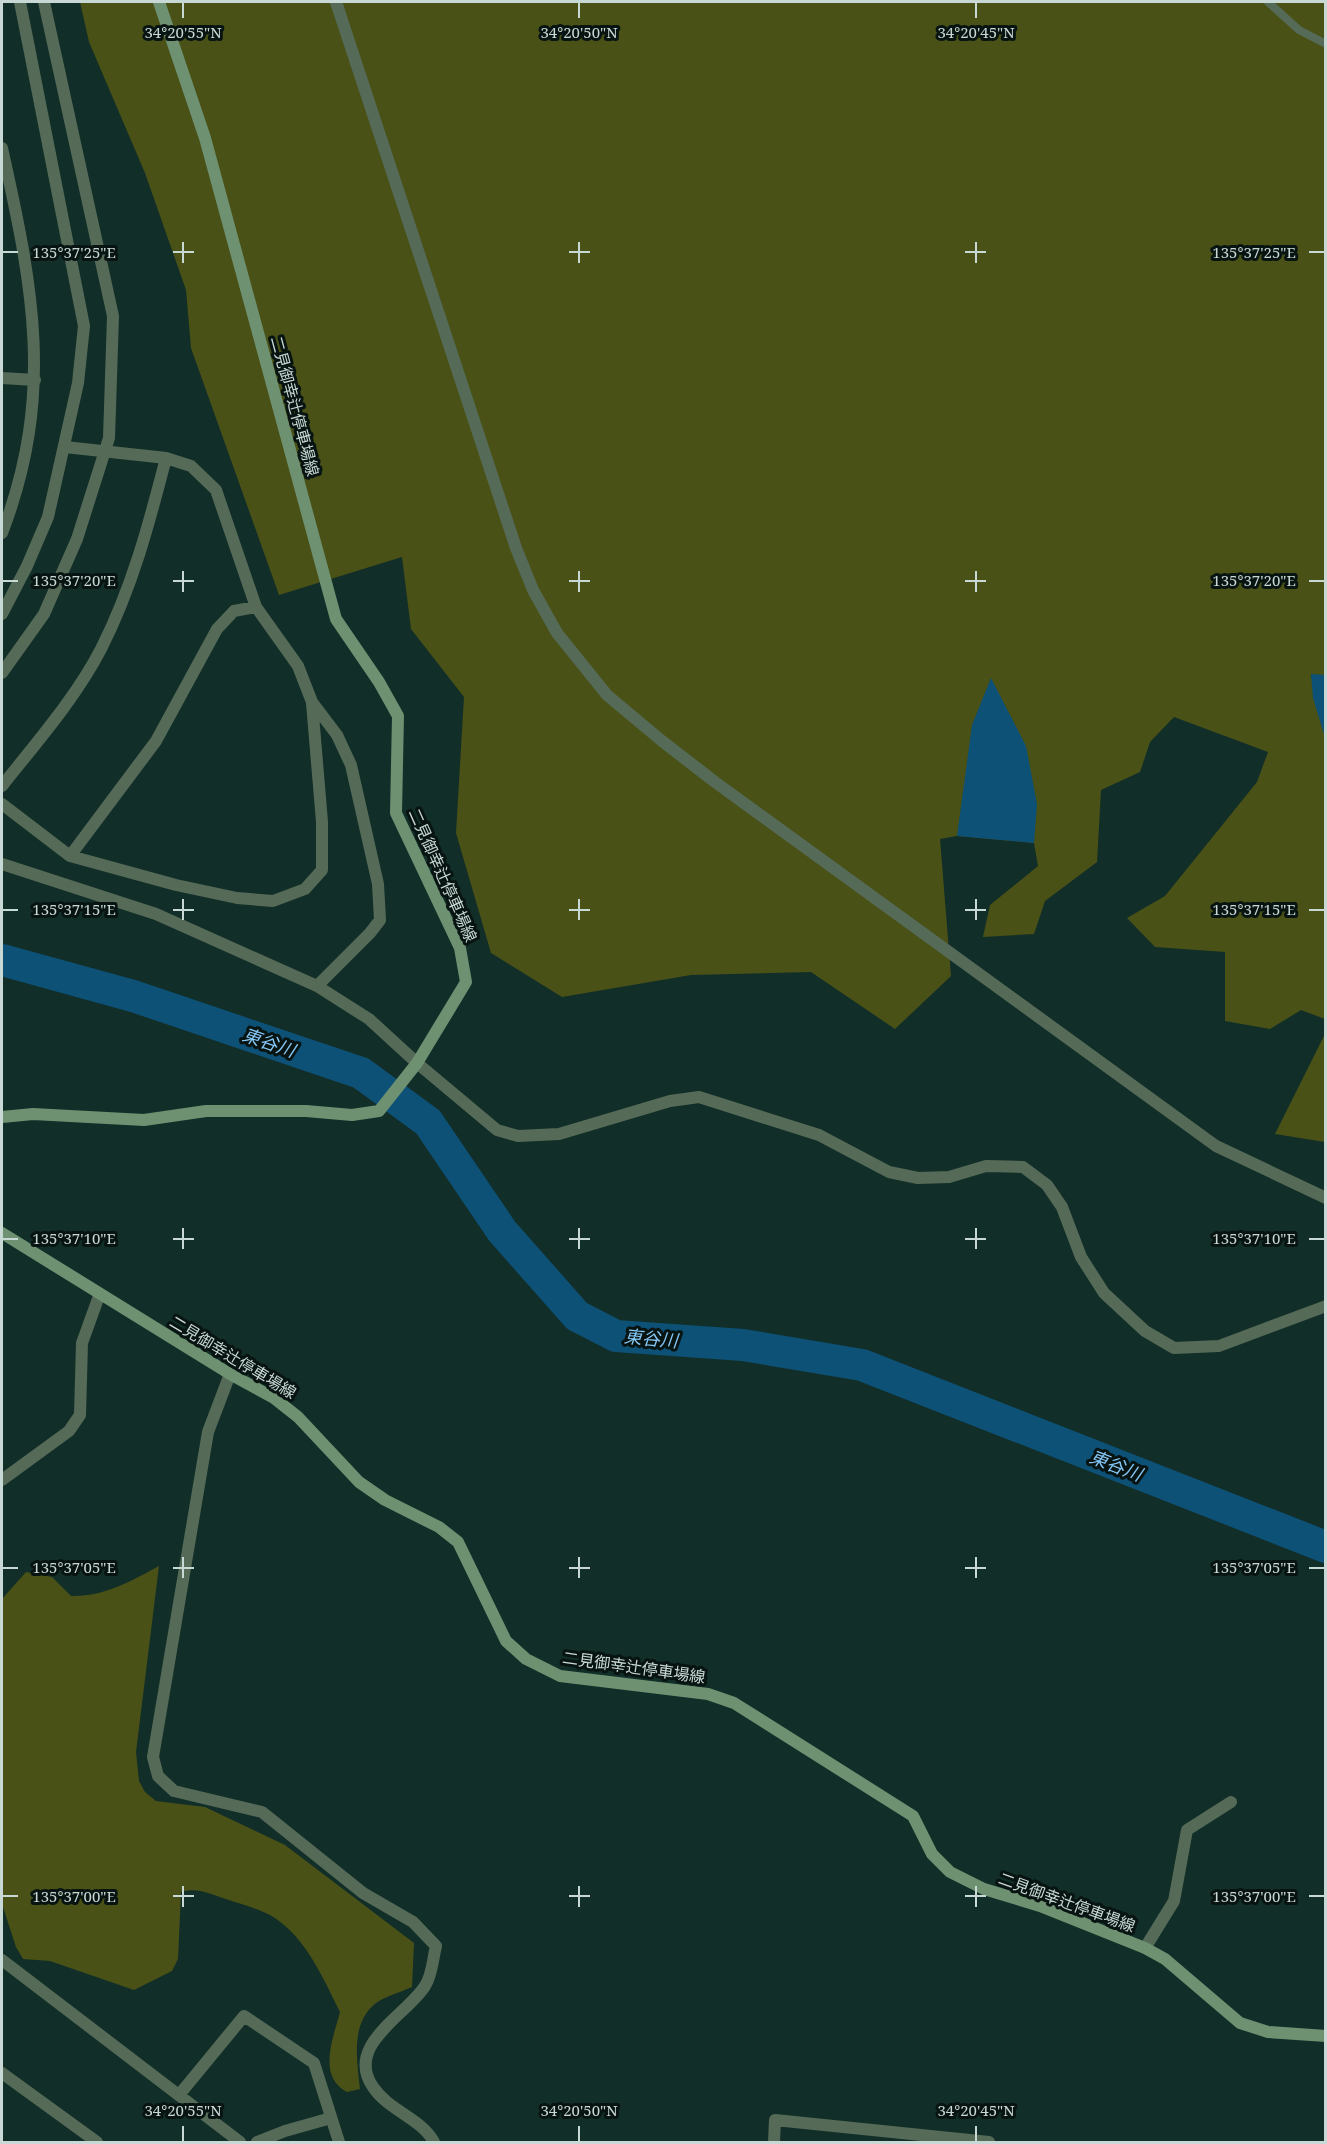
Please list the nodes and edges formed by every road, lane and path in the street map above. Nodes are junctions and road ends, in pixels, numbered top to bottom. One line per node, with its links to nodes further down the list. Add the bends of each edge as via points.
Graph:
1 (20, 2): 10 (street, via 84,326)
2 (44, 2): 11 (street, via 113,316 109,438)
3 (159, 2): 23 (main road, 二見御幸辻停車場線, via 205,138 336,619 398,716 396,813 460,948 466,982)
4 (336, 2): 25 (street, via 516,548 557,633 607,695 714,782 1207,1140)
5 (1268, 2): 6 (lane, via 1299,30)
6 (1326, 44)
7 (2, 148): 9 (street, via 26,268 35,340)
8 (2, 378): 9 (street)
9 (35, 380): 13 (street, via 27,453)
10 (65, 447): 11 (street); 15 (street, via 48,517)
11 (104, 452): 12 (street); 16 (street, via 78,539 44,614)
12 (166, 458): 14 (street, via 191,466 216,490); 18 (street, via 131,582 100,651 53,721)
13 (2, 533)
14 (256, 607): 17 (street, via 298,666); 20 (street, via 234,611 217,628 156,741)
15 (2, 614)
16 (2, 673)
17 (312, 702): 20 (street, via 322,870 305,889 273,901 237,898); 22 (street, via 337,735 351,765 378,884 380,920)
18 (2, 786)
19 (2, 804): 20 (street)
20 (70, 856)
21 (2, 864): 22 (street, via 156,914)
22 (317, 986): 23 (street, via 369,1019)
23 (417, 1064): 24 (main road, 二見御幸辻停車場線, via 379,1111 352,1115 207,1111 144,1120 33,1114); 28 (street, via 497,1130 518,1136 559,1134 670,1101 699,1097 819,1135 890,1172 918,1179 949,1177 986,1166 1023,1167 1047,1185 1062,1207 1081,1257 1104,1293 1145,1331 1174,1347 1219,1346)
24 (2, 1117)
25 (1326, 1198)
26 (2, 1233): 27 (main road, 二見御幸辻停車場線)
27 (99, 1296): 29 (main road, 二見御幸辻停車場線); 30 (street, via 82,1342 80,1415 69,1431)
28 (1326, 1306)
29 (230, 1374): 32 (main road, 二見御幸辻停車場線, via 274,1398 298,1417 359,1482 458,1542 506,1641 526,1659 560,1676 708,1694 734,1703 913,1816 932,1854 950,1872 984,1889 1040,1906); 42 (street, via 208,1432 153,1756 158,1776 174,1791 262,1812 363,1893 413,1922 436,1946 426,1985 375,2038 365,2065 371,2086 388,2105 428,2131)
30 (2, 1480)
31 (1231, 1802): 32 (street, via 1187,1830 1174,1900)
32 (1145, 1948): 34 (main road, 二見御幸辻停車場線, via 1165,1959 1240,2023 1268,2032)
33 (2, 1960): 36 (street)
34 (1326, 2036)
35 (2, 2073): 38 (street)
36 (178, 2095): 37 (street, via 244,2016 314,2063); 39 (street)
37 (331, 2118): 40 (street); 41 (street)
38 (97, 2142)
39 (240, 2142)
40 (257, 2142)
41 (339, 2142)
42 (434, 2142)
43 (774, 2142): 44 (street, via 775,2120)
44 (989, 2142)

